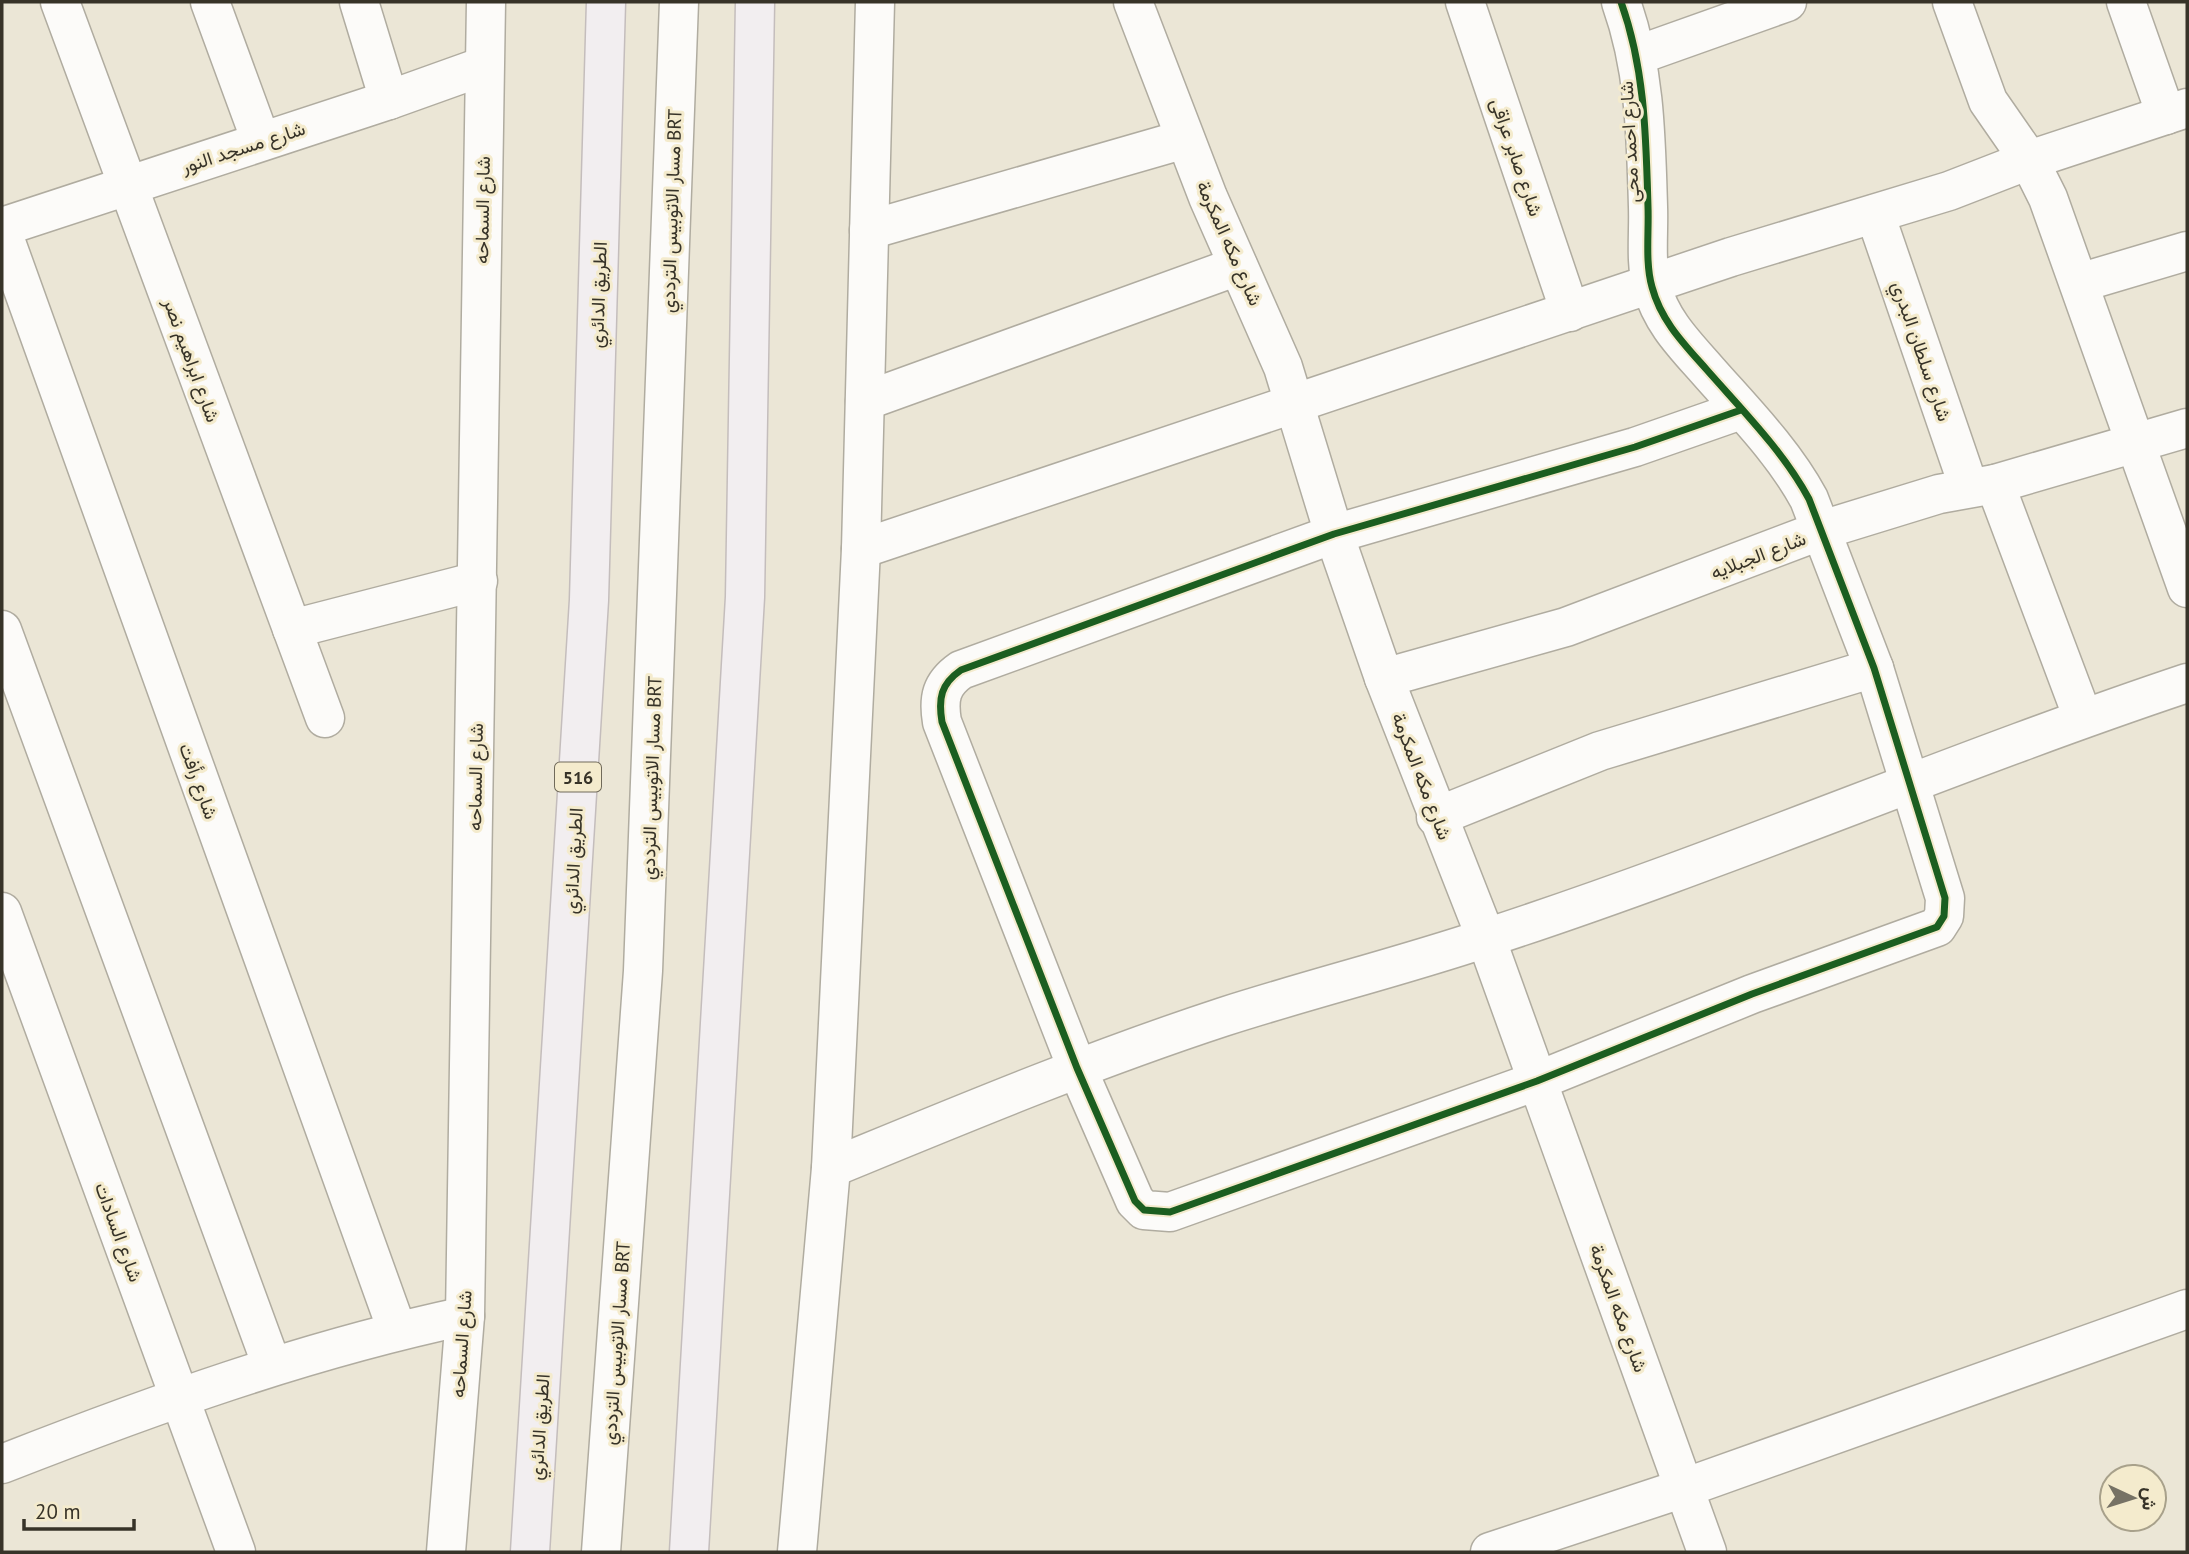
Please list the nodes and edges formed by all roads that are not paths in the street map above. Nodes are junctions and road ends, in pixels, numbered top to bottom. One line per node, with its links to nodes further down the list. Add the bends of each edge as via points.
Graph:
1 (61, 2): 22 (street, شارع ابراهيم نصر)
2 (210, 2): 20 (street)
3 (359, 2): 17 (street)
4 (486, 2): 16 (street, شارع السماحه)
5 (606, 2): 65 (highway, الطريق الدائري / 516, via 589,600)
6 (679, 2): 66 (street, مسار الاتوبيس الترددي BRT, via 643,971)
7 (755, 2): 67 (highway, via 745,597)
8 (875, 2): 25 (street)
9 (1133, 2): 19 (street, شارع مكه المكرمة)
10 (1465, 2): 30 (street, شارع صابر عراقى)
11 (1621, 2): 15 (street, شارع احمد محى)
12 (1787, 2): 15 (street)
13 (1952, 2): 21 (street, via 1988,101)
14 (2126, 2): 18 (street)
15 (1638, 55): 29 (street, شارع احمد محى)
16 (484, 66): 17 (street, شارع مسجد النور); 40 (street, شارع السماحه)
17 (389, 100): 20 (street, شارع مسجد النور)
18 (2177, 111): 21 (street)
19 (1185, 139): 25 (street); 27 (street, شارع مكه المكرمة)
20 (261, 141): 22 (street, شارع مسجد النور)
21 (2029, 160): 23 (street); 28 (street)
22 (128, 185): 24 (street, شارع مسجد النور); 42 (street, شارع ابراهيم نصر)
23 (1875, 214): 29 (street); 36 (street, شارع سلطان البدري)
24 (2, 229): 58 (street, شارع رأفت)
25 (869, 230): 31 (street)
26 (2187, 251): 28 (street)
27 (1238, 266): 31 (street); 32 (street, شارع مكه المكرمة, via 1269,332)
28 (2079, 283): 35 (street)
29 (1651, 284): 30 (street); 33 (street, via 1670,328)
30 (1570, 312): 32 (street)
31 (865, 401): 39 (street)
32 (1294, 402): 38 (street, شارع مكه المكرمة); 39 (street)
33 (1741, 410): 37 (street, via 1795,473); 38 (street, via 1635,447)
34 (2187, 428): 35 (street, شارع الجبلايه)
35 (2137, 445): 36 (street, شارع الجبلايه); 41 (street)
36 (1982, 486): 37 (street, شارع الجبلايه, via 1939,494); 48 (street, شارع سلطان البدري)
37 (1822, 530): 44 (street); 45 (street, شارع الجبلايه, via 1566,627)
38 (1334, 534): 45 (street, شارع مكه المكرمة); 53 (street, via 961,670 944,686 942,722)
39 (861, 550): 55 (street)
40 (478, 581): 42 (street); 57 (street, شارع السماحه)
41 (2187, 588)
42 (292, 629): 47 (street, شارع ابراهيم نصر)
43 (2, 630): 59 (street)
44 (1874, 668): 49 (street); 50 (street, via 1601,751)
45 (1384, 678): 50 (street, شارع مكه المكرمة)
46 (2187, 683): 48 (street)
47 (326, 718)
48 (2083, 718): 49 (street)
49 (1910, 781): 52 (street); 54 (street, via 1945,898 1944,916 1937,927 1752,994)
50 (1436, 817): 52 (street, شارع مكه المكرمة)
51 (2, 912): 60 (street, شارع السادات)
52 (1486, 938): 53 (street, via 1224,1017); 54 (street, شارع مكه المكرمة)
53 (1077, 1068): 54 (street, via 1135,1200 1156,1214); 55 (street)
54 (1537, 1081): 62 (street, شارع مكه المكرمة)
55 (831, 1168): 68 (street)
56 (2187, 1309): 62 (street)
57 (465, 1316): 58 (street); 64 (street, شارع السماحه)
58 (397, 1330): 59 (street)
59 (272, 1366): 60 (street)
60 (179, 1396): 61 (street); 63 (street, شارع السادات)
61 (2, 1464)
62 (1684, 1488): 69 (street); 70 (street, شارع مكه المكرمة)
63 (236, 1552)
64 (446, 1552)
65 (530, 1552)
66 (601, 1552)
67 (689, 1552)
68 (797, 1552)
69 (1490, 1552)
70 (1707, 1552)

